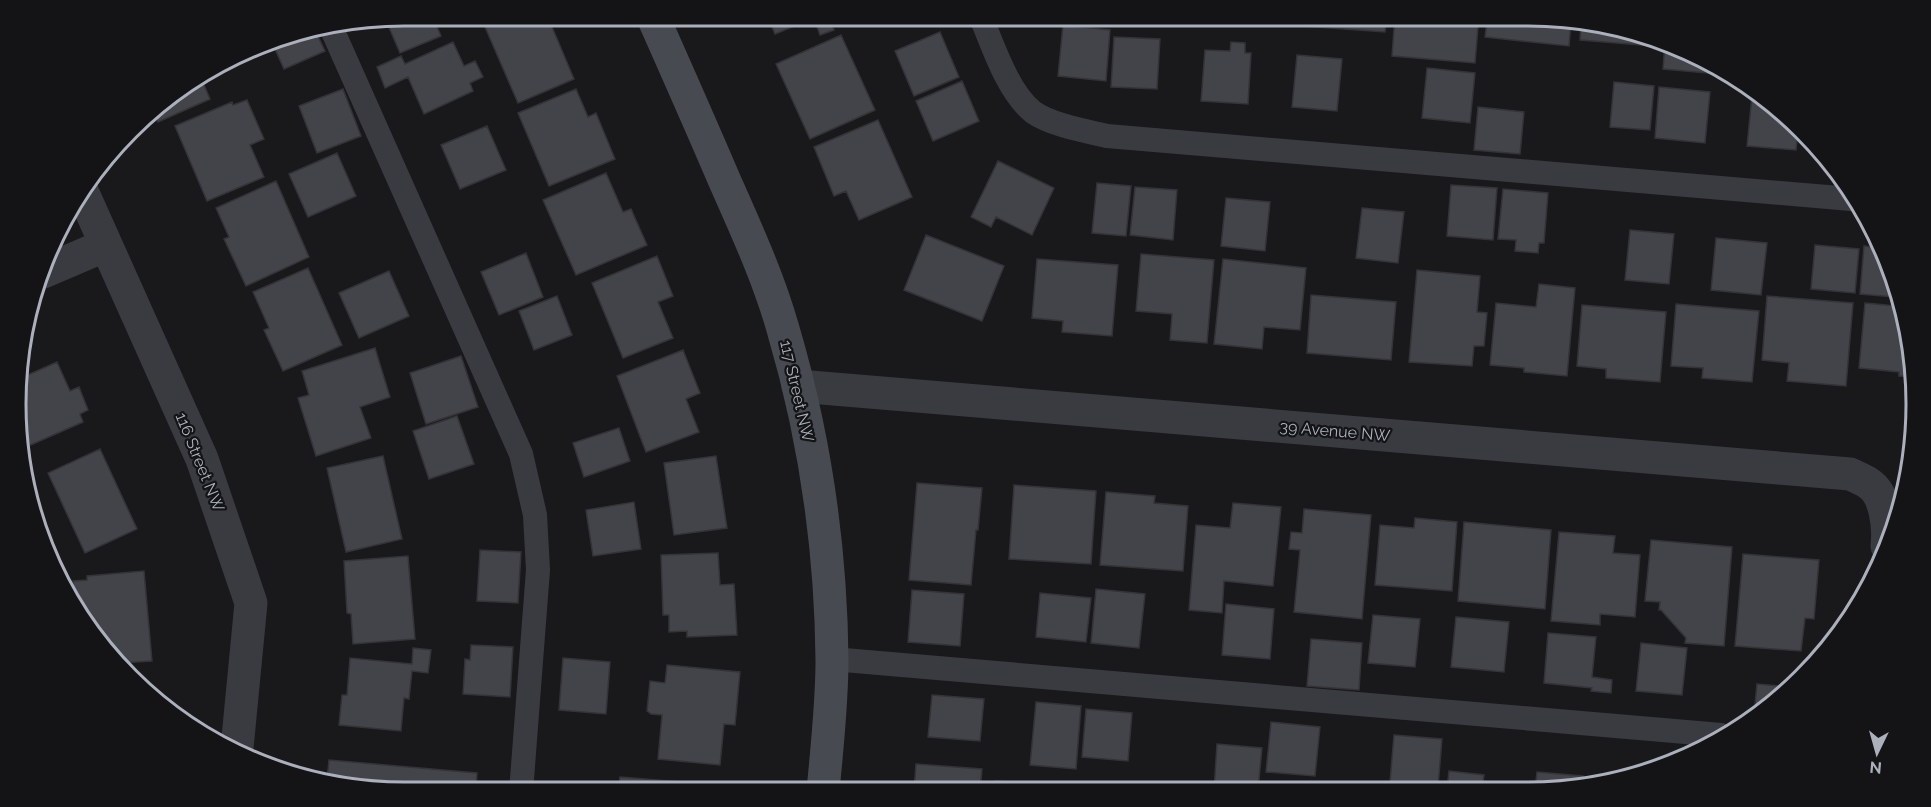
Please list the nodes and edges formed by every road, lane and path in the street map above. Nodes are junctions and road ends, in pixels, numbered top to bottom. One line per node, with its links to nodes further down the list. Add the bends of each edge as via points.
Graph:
1 (657, 26): 8 (street, 117 Street NW, via 765,274)
2 (985, 26): 5 (lane, via 1012,88 1034,112 1067,127 1107,136)
3 (333, 32): 13 (lane, via 521,453 535,515 538,570)
4 (85, 199): 6 (street, 116 Street NW)
5 (1845, 199)
6 (106, 245): 7 (street); 12 (street, 116 Street NW, via 202,459 251,603)
7 (51, 269)
8 (798, 386): 9 (street, 39 Avenue NW, via 1850,474 1870,484 1883,504); 10 (street, 117 Street NW, via 823,534)
9 (1886, 521)
10 (832, 659): 11 (lane); 14 (street, 117 Street NW)
11 (1711, 734)
12 (237, 744)
13 (522, 782)
14 (824, 782)

